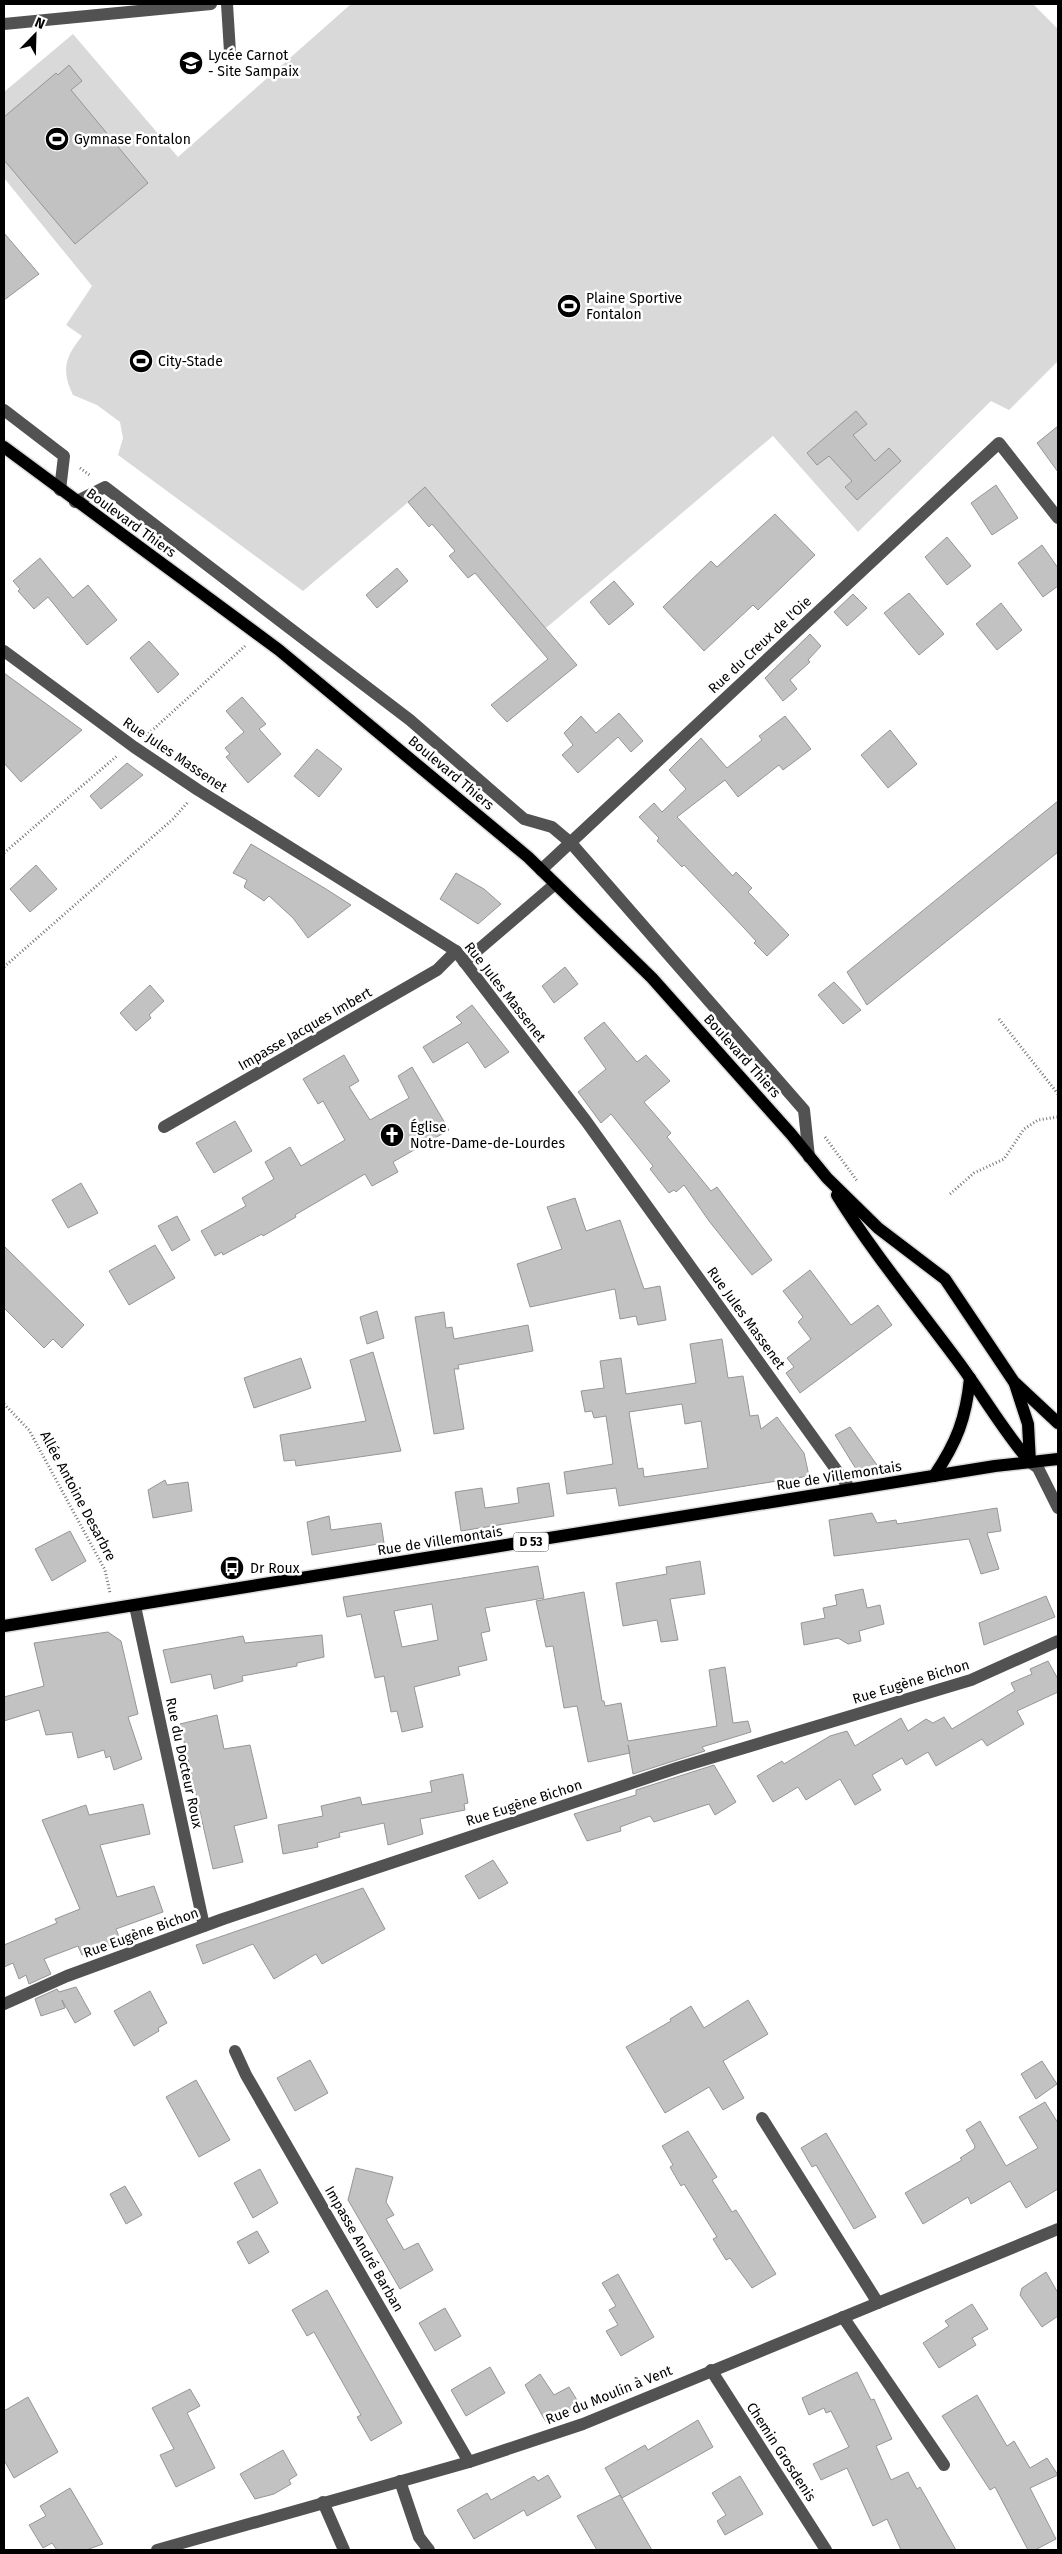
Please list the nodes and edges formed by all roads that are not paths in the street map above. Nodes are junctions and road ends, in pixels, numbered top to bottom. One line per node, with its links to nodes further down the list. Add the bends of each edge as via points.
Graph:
1 (211, 4): 3 (street)
2 (227, 4): 4 (street)
3 (4, 24)
4 (230, 52)
5 (4, 410): 7 (street, via 64,456)
6 (4, 447): 7 (main road, Boulevard Thiers)
7 (60, 490): 8 (main road, Boulevard Thiers)
8 (75, 502): 11 (street, via 105,487 410,720 524,819 552,827); 12 (main road, Boulevard Thiers, via 259,634)
9 (1058, 518): 11 (street, Rue du Creux de l'Oie, via 999,443)
10 (4, 651): 14 (street, Rue Jules Massenet, via 198,790)
11 (571, 843): 12 (street, Rue du Creux de l'Oie); 17 (street, via 804,1110)
12 (541, 870): 13 (main road, Boulevard Thiers)
13 (555, 884): 15 (street); 17 (main road, Boulevard Thiers, via 652,978)
14 (456, 951): 15 (street, Rue Jules Massenet); 16 (street, Impasse Jacques Imbert, via 437,970)
15 (464, 962): 25 (street, Rue Jules Massenet, via 586,1121)
16 (164, 1127)
17 (809, 1156): 18 (main road, Boulevard Thiers)
18 (827, 1178): 19 (main road, Boulevard Thiers, via 855,1224); 20 (main road, Boulevard Thiers, via 878,1228 945,1279)
19 (970, 1378): 23 (main road, Boulevard Thiers, via 1006,1434); 24 (main road, via 961,1428)
20 (1014, 1382): 21 (main road, Boulevard Thiers); 23 (main road, Boulevard Thiers, via 1028,1424)
21 (1058, 1423)
22 (1058, 1459): 23 (main road, Rue de Villemontais / D 53)
23 (1030, 1462): 24 (main road, Rue de Villemontais / D 53); 26 (street, via 1038,1468)
24 (934, 1476): 25 (main road, Rue de Villemontais / D 53)
25 (850, 1489): 27 (main road, Rue de Villemontais / D 53)
26 (1058, 1508)
27 (135, 1606): 28 (main road, Rue de Villemontais / D 53); 30 (street, Rue du Docteur Roux)
28 (4, 1626)
29 (1058, 1641): 30 (street, Rue Eugène Bichon, via 971,1680 668,1771)
30 (204, 1926): 31 (street, Rue Eugène Bichon, via 67,1976)
31 (4, 2004)
32 (235, 2051): 38 (street, Impasse André Barban)
33 (762, 2118): 35 (street)
34 (1058, 2229): 35 (street, Rue du Moulin à Vent)
35 (878, 2303): 36 (street, Rue du Moulin à Vent)
36 (843, 2317): 37 (street, Rue du Moulin à Vent); 39 (street)
37 (711, 2370): 38 (street, Rue du Moulin à Vent, via 583,2424); 46 (street, Chemin Grosdenis)
38 (469, 2462): 40 (street, Rue du Moulin à Vent)
39 (944, 2465)
40 (400, 2481): 41 (street, Rue du Moulin à Vent); 45 (street, via 419,2537)
41 (323, 2502): 42 (street, Rue du Moulin à Vent); 44 (street)
42 (178, 2547): 43 (street, Rue du Moulin à Vent)
43 (157, 2550)
44 (344, 2550)
45 (429, 2550)
46 (826, 2550)

